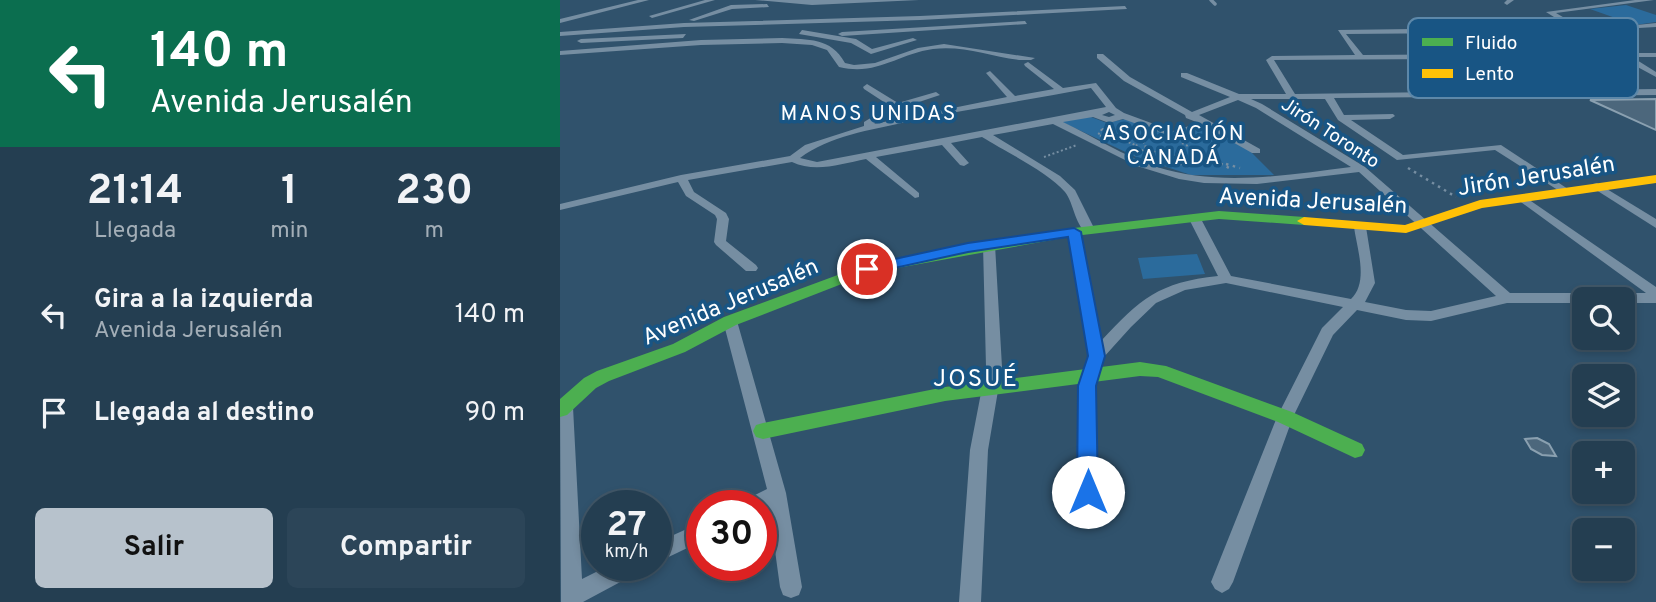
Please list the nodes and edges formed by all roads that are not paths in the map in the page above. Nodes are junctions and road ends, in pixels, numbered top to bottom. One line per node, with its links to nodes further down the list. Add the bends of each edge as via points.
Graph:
1 (646, 0): 11 (street)
2 (712, 0): 23 (street, via 649,16)
3 (758, 0): 10 (street)
4 (916, 0): 8 (street)
5 (1041, 0): 15 (street)
6 (1211, 0): 12 (lane)
7 (1651, 0): 13 (street)
8 (865, 1): 10 (street); 18 (street)
9 (1568, 1): 13 (street)
10 (812, 3): 21 (street, via 731,7)
11 (616, 4): 16 (street); 17 (street)
12 (1215, 4)
13 (1587, 7): 19 (street, via 1549,12)
14 (1125, 8): 15 (street)
15 (1044, 11): 18 (street)
16 (637, 13)
17 (567, 14): 20 (street)
18 (854, 18): 21 (street)
19 (1558, 18)
20 (560, 21)
21 (688, 23): 23 (street)
22 (1025, 23): 29 (street, via 842,34)
23 (672, 24): 27 (street)
24 (1656, 25): 25 (street)
25 (1638, 26)
26 (1408, 31): 35 (street, via 1341,32)
27 (560, 34)
28 (913, 40): 29 (street, via 877,52 864,50)
29 (853, 41): 30 (street, via 777,31)
30 (560, 43)
31 (560, 53): 42 (street, via 785,39 833,49 848,67 877,66 942,46 1029,61)
32 (1638, 55): 33 (street)
33 (1656, 55)
34 (1100, 56): 53 (street, via 1127,79)
35 (1361, 57): 36 (street); 47 (street, via 1272,58)
36 (1408, 57)
37 (1638, 65): 40 (street)
38 (990, 73): 50 (street)
39 (1184, 75): 49 (street, Jirón Toronto)
40 (1656, 75)
41 (867, 87): 51 (street)
42 (1061, 91): 50 (street); 52 (street, via 1093,85)
43 (1638, 92): 44 (street)
44 (1656, 92)
45 (1408, 94): 48 (street)
46 (936, 95): 51 (street)
47 (1291, 95): 48 (street); 49 (street)
48 (1327, 95): 55 (street)
49 (1239, 97): 53 (street); 65 (street, Jirón Toronto)
50 (1014, 100): 58 (street)
51 (897, 106): 58 (street)
52 (1117, 112): 56 (street); 57 (street, via 1177,138)
53 (1189, 116): 57 (street)
54 (1390, 116): 55 (street)
55 (1341, 118): 69 (street, via 1401,158 1497,146)
56 (1052, 120): 59 (street); 65 (street, via 1152,169 1190,178 1246,182)
57 (1205, 124): 61 (street)
58 (856, 129): 63 (street, via 801,150)
59 (984, 134): 60 (street); 77 (street, via 1071,192)
60 (945, 142): 62 (street); 64 (street)
61 (1256, 151)
62 (867, 155): 63 (street, via 817,165); 70 (street)
63 (793, 159): 66 (street)
64 (964, 163)
65 (1360, 169): 75 (street, Jirón Toronto)
66 (681, 178): 72 (street); 79 (street, via 690,194 720,213 720,242)
67 (1656, 179): 68 (street, Jirón Jerusalén)
68 (1598, 186): 69 (street, Jirón Jerusalén); 74 (street)
69 (1564, 191): 71 (street, Jirón Jerusalén)
70 (915, 195)
71 (1522, 198): 75 (street, Jirón Jerusalén, via 1471,206 1445,214); 81 (street)
72 (560, 207)
73 (1195, 219): 76 (street, Avenida Jerusalén, via 1219,215); 77 (street, Avenida Jerusalén); 80 (street)
74 (1656, 224)
75 (1428, 226): 76 (street, Avenida Jerusalén); 82 (street, Jirón Toronto)
76 (1360, 227): 83 (street, via 1368,283 1363,296)
77 (1081, 231): 78 (street, Avenida Jerusalén); 85 (street)
78 (989, 245): 84 (street, Avenida Jerusalén, via 867,269); 87 (street, via 994,366)
79 (751, 268)
80 (1226, 279): 83 (street); 85 (street, via 1178,285 1158,294)
81 (1656, 296): 82 (street)
82 (1507, 298): 83 (street, via 1431,316)
83 (1351, 305): 89 (street, via 1327,332)
84 (730, 321): 88 (street, Avenida Jerusalén, via 679,348 597,380); 90 (street)
85 (1097, 356): 86 (street)
86 (1090, 374): 87 (street); 89 (street, via 1160,371); 93 (street)
87 (988, 390): 90 (street, via 945,394); 99 (street, via 979,450)
88 (563, 409): 98 (street)
89 (1285, 417): 91 (street); 96 (street)
90 (762, 431): 92 (street)
91 (1355, 450)
92 (776, 490)
93 (1088, 492)
94 (777, 493): 97 (street)
95 (603, 581): 98 (street)
96 (1222, 582)
97 (791, 587)
98 (573, 598)
99 (970, 602)

